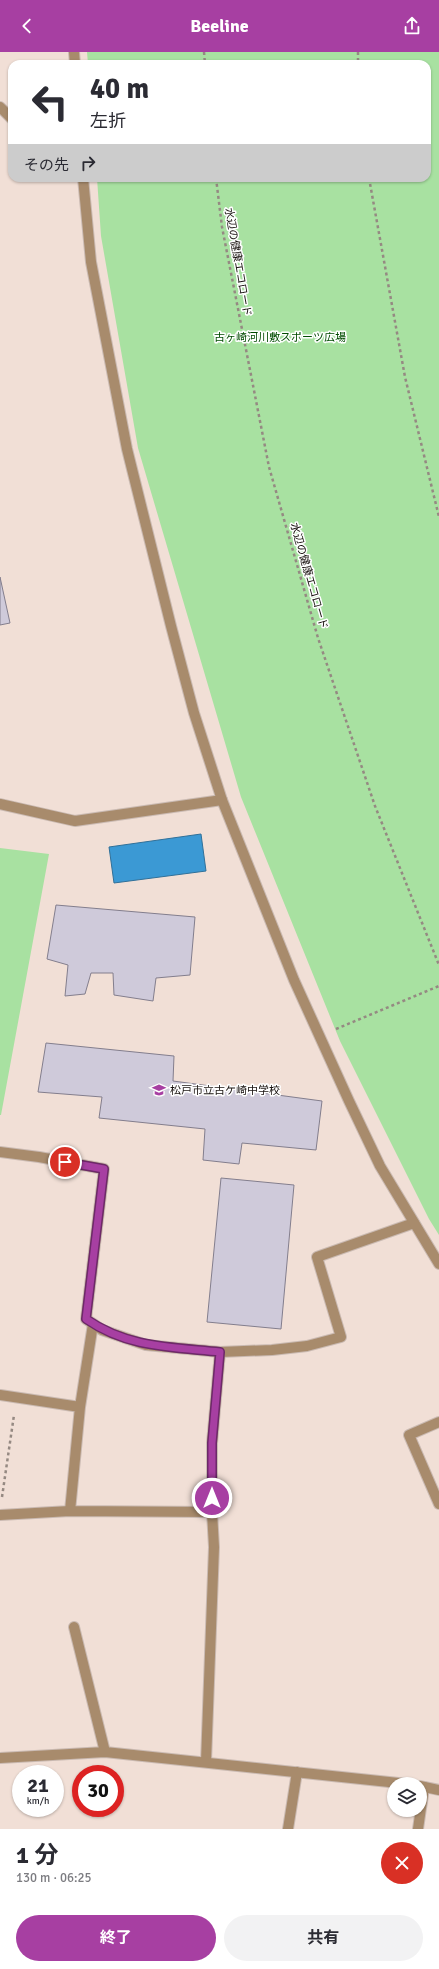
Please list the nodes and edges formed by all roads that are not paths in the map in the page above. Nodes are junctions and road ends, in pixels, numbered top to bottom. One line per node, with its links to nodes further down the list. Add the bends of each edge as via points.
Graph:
1 (0, 107): 2 (street)
2 (8, 115)
3 (83, 182): 4 (street, via 91,262 127,449 176,648)
4 (222, 800): 5 (street, via 75,821); 7 (street, via 316,1029 380,1166)
5 (0, 804)
6 (0, 1152): 9 (street, via 104,1169 86,1319)
7 (414, 1223): 8 (street); 10 (street, via 317,1258 341,1337 307,1346)
8 (439, 1264)
9 (93, 1324): 10 (street, via 102,1330 146,1345); 12 (street)
10 (220, 1352): 16 (street, via 212,1443)
11 (0, 1395): 12 (street)
12 (80, 1407): 15 (street)
13 (439, 1422): 14 (street, via 409,1434)
14 (439, 1504)
15 (70, 1511): 16 (street); 17 (street)
16 (212, 1512): 21 (street, via 214,1547)
17 (0, 1514)
18 (74, 1627): 19 (street)
19 (105, 1752): 20 (street); 21 (street)
20 (0, 1758)
21 (206, 1762): 22 (street)
22 (297, 1772): 23 (street); 27 (street)
23 (387, 1782)
24 (427, 1787): 25 (street)
25 (439, 1790)
26 (419, 1817): 28 (street)
27 (288, 1829)
28 (418, 1829)

